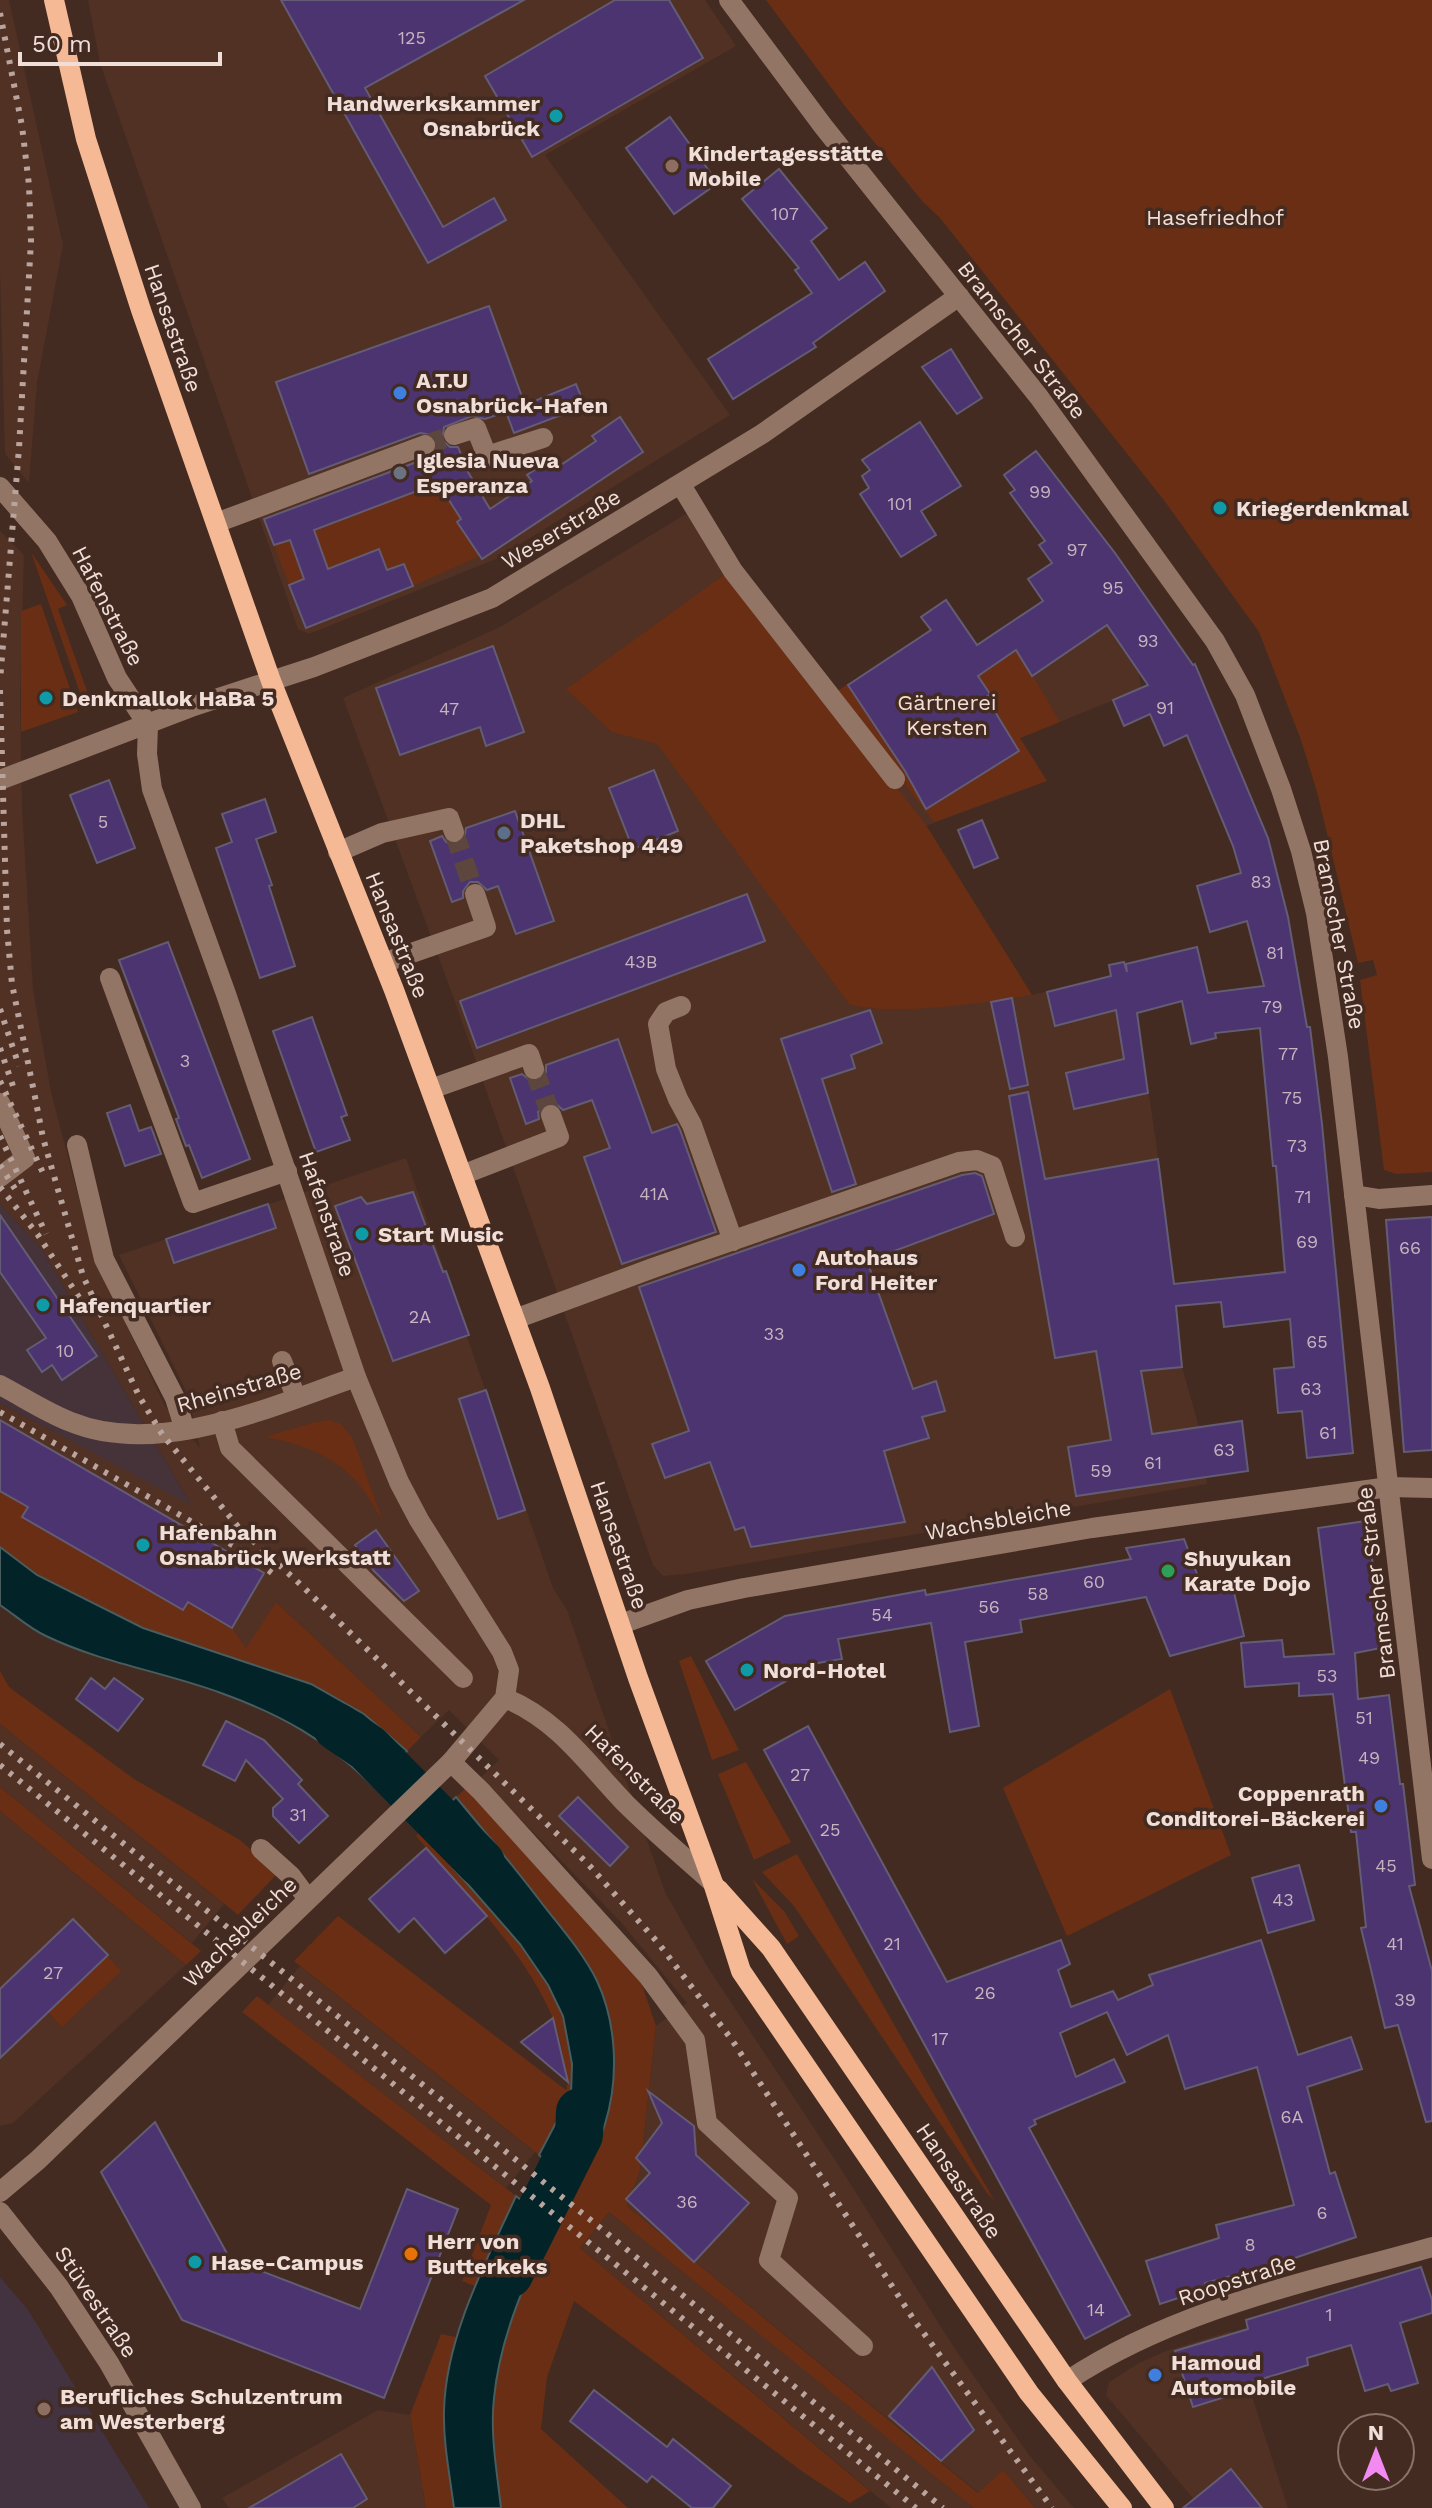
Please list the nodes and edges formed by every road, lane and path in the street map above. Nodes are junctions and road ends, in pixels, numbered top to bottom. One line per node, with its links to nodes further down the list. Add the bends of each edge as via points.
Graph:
1 (54, 0): 9 (main road, Hansastraße, via 107,211)
2 (729, 0): 3 (street, Bramscher Straße)
3 (959, 296): 7 (street, Weserstraße); 28 (street, Bramscher Straße, via 1166,572 1245,695 1310,885)
4 (454, 435): 5 (street, via 476,428 487,456)
5 (543, 438)
6 (425, 445): 9 (street)
7 (681, 485): 10 (street, Weserstraße, via 492,598); 12 (street, via 733,571)
8 (0, 487): 11 (street, Hafenstraße, via 47,541 81,596 117,678)
9 (216, 523): 10 (main road, Hansastraße)
10 (271, 681): 11 (street, Weserstraße); 15 (main road, Hansastraße)
11 (148, 725): 13 (street, Weserstraße); 25 (street, Hafenstraße, via 152,789)
12 (895, 779)
13 (0, 780)
14 (454, 832): 15 (street, via 449,818 382,833)
15 (338, 852): 17 (main road, Hansastraße)
16 (475, 894): 17 (street, via 486,927)
17 (383, 963): 21 (main road, Hansastraße)
18 (110, 978): 25 (street, via 193,1203)
19 (681, 1006): 31 (street, via 666,1012 658,1024 663,1055)
20 (534, 1069): 21 (street, via 529,1054)
21 (431, 1089): 26 (main road, Hansastraße)
22 (0, 1103): 27 (street, via 25,1158)
23 (551, 1115): 26 (street, via 559,1137)
24 (77, 1145): 38 (street, via 104,1259 175,1398)
25 (287, 1171): 34 (street, Hafenstraße)
26 (462, 1175): 32 (main road, Hansastraße)
27 (0, 1177)
28 (1354, 1195): 29 (street); 39 (street, Bramscher Straße)
29 (1432, 1195)
30 (1015, 1237): 31 (street, via 992,1166 977,1160)
31 (733, 1241): 32 (street)
32 (515, 1319): 41 (main road, Hansastraße)
33 (282, 1361): 36 (street)
34 (356, 1377): 36 (street, Rheinstraße); 43 (street, Hafenstraße, via 419,1520 502,1652 509,1670)
35 (0, 1385): 38 (street, Rheinstraße, via 72,1423 126,1435)
36 (296, 1397): 37 (street, Rheinstraße)
37 (222, 1421): 38 (street, Rheinstraße); 42 (street, via 230,1448)
38 (185, 1430)
39 (1389, 1487): 40 (street, Wachsbleiche); 41 (street, Wachsbleiche, via 1092,1528 744,1588 688,1600); 46 (street, Bramscher Straße)
40 (1432, 1488)
41 (621, 1624): 47 (main road, Hansastraße)
42 (463, 1678)
43 (505, 1698): 44 (street, Wachsbleiche); 47 (street, Hafenstraße, via 554,1726 627,1805)
44 (447, 1766): 48 (street, Wachsbleiche); 52 (street, via 481,1791 675,2012 695,2040 707,2123 788,2198 769,2260)
45 (261, 1849): 48 (street)
46 (1432, 1859)
47 (713, 1883): 53 (main road, Hansastraße, via 771,1948); 55 (main road, Hansastraße, via 741,1971 1029,2393)
48 (308, 1899): 49 (street, Wachsbleiche)
49 (0, 2192)
50 (0, 2212): 54 (street, Stüvestraße, via 68,2299)
51 (1432, 2247): 53 (street, Roopstraße, via 1233,2303 1106,2355)
52 (863, 2346)
53 (1067, 2381): 56 (main road, Hansastraße)
54 (191, 2508)
55 (1122, 2508)
56 (1164, 2508)

